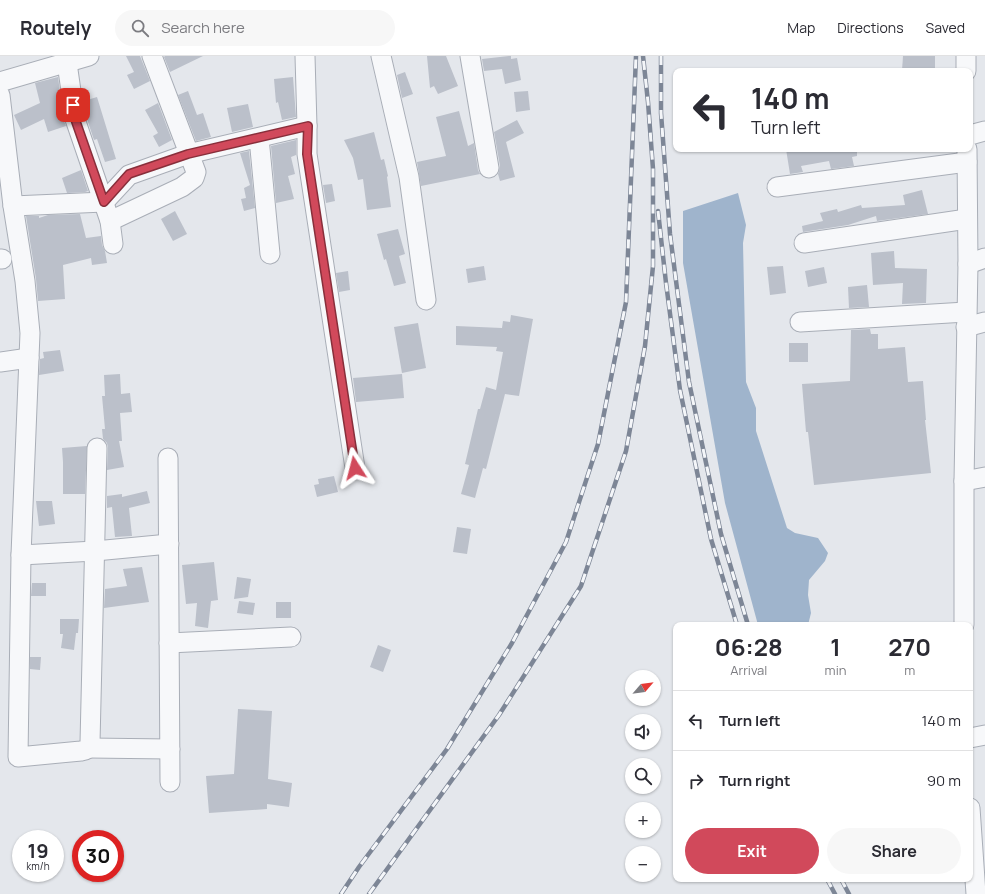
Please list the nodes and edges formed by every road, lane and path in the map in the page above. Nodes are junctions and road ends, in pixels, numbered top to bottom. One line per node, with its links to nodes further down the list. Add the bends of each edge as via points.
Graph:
1 (89, 56): 7 (street)
2 (152, 56): 15 (street)
3 (305, 56): 11 (street)
4 (381, 56): 27 (street, via 409,177)
5 (470, 56): 17 (street)
6 (966, 56): 8 (street)
7 (67, 63): 9 (street); 19 (street, via 75,119)
8 (966, 68)
9 (0, 82)
10 (0, 95): 20 (street)
11 (308, 126): 14 (street); 35 (street, via 307,154)
12 (985, 131): 13 (street)
13 (973, 134)
14 (259, 138): 15 (street); 25 (street)
15 (188, 154): 19 (street, via 129,174); 22 (street, via 196,172 194,178 182,187)
16 (967, 156): 18 (street); 21 (street)
17 (489, 168)
18 (777, 187)
19 (104, 202): 20 (street); 22 (street)
20 (13, 206): 31 (street, via 25,281 30,333)
21 (967, 219): 23 (street); 26 (street)
22 (110, 222): 24 (street)
23 (804, 243)
24 (113, 244)
25 (270, 254)
26 (976, 261): 28 (street)
27 (426, 300)
28 (966, 320): 29 (street); 30 (street); 37 (street)
29 (800, 322)
30 (985, 322)
31 (29, 358): 32 (street); 40 (street)
32 (0, 362)
33 (97, 448): 39 (street)
34 (168, 458): 38 (street)
35 (355, 468)
36 (985, 477): 37 (street)
37 (964, 481): 41 (street)
38 (169, 544): 39 (street); 43 (street)
39 (95, 551): 40 (street); 46 (street)
40 (21, 555): 46 (street, via 18,757)
41 (964, 622)
42 (291, 637): 43 (street)
43 (169, 643): 47 (street)
44 (985, 734): 45 (street)
45 (973, 737)
46 (89, 748): 47 (street)
47 (170, 749): 48 (street)
48 (170, 782)
49 (973, 851): 50 (street)
50 (976, 894)

